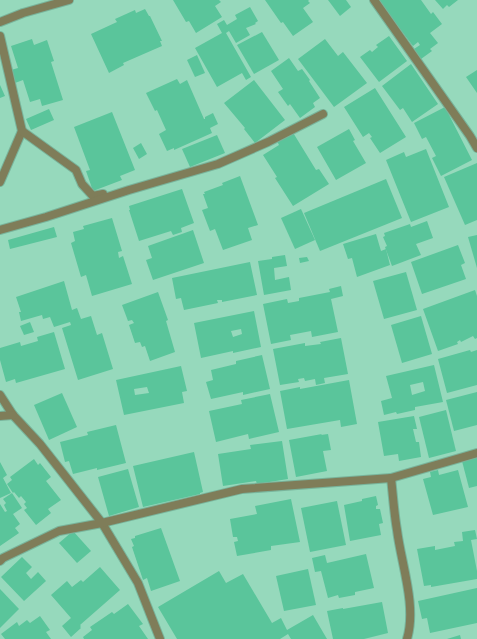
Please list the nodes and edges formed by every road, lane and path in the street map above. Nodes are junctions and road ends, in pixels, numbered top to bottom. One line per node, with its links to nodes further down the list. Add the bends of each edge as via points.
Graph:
1 (69, 0): 3 (street)
2 (374, 0): 7 (street)
3 (0, 22)
4 (0, 36): 6 (street)
5 (323, 114): 11 (street, via 218,164)
6 (22, 131): 9 (street); 11 (street, via 76,170 82,184 93,196)
7 (474, 134): 8 (street)
8 (477, 148)
9 (2, 170): 10 (street)
10 (0, 182)
11 (129, 190): 12 (street)
12 (0, 230)
13 (0, 395): 14 (street)
14 (13, 415): 15 (street); 18 (street, via 40,444)
15 (0, 416)
16 (477, 453): 17 (street)
17 (391, 478): 18 (street, via 242,488); 21 (street, via 397,530 408,588 410,629)
18 (102, 523): 19 (street, via 59,531); 20 (street, via 138,583)
19 (0, 561)
20 (160, 639)
21 (407, 639)

